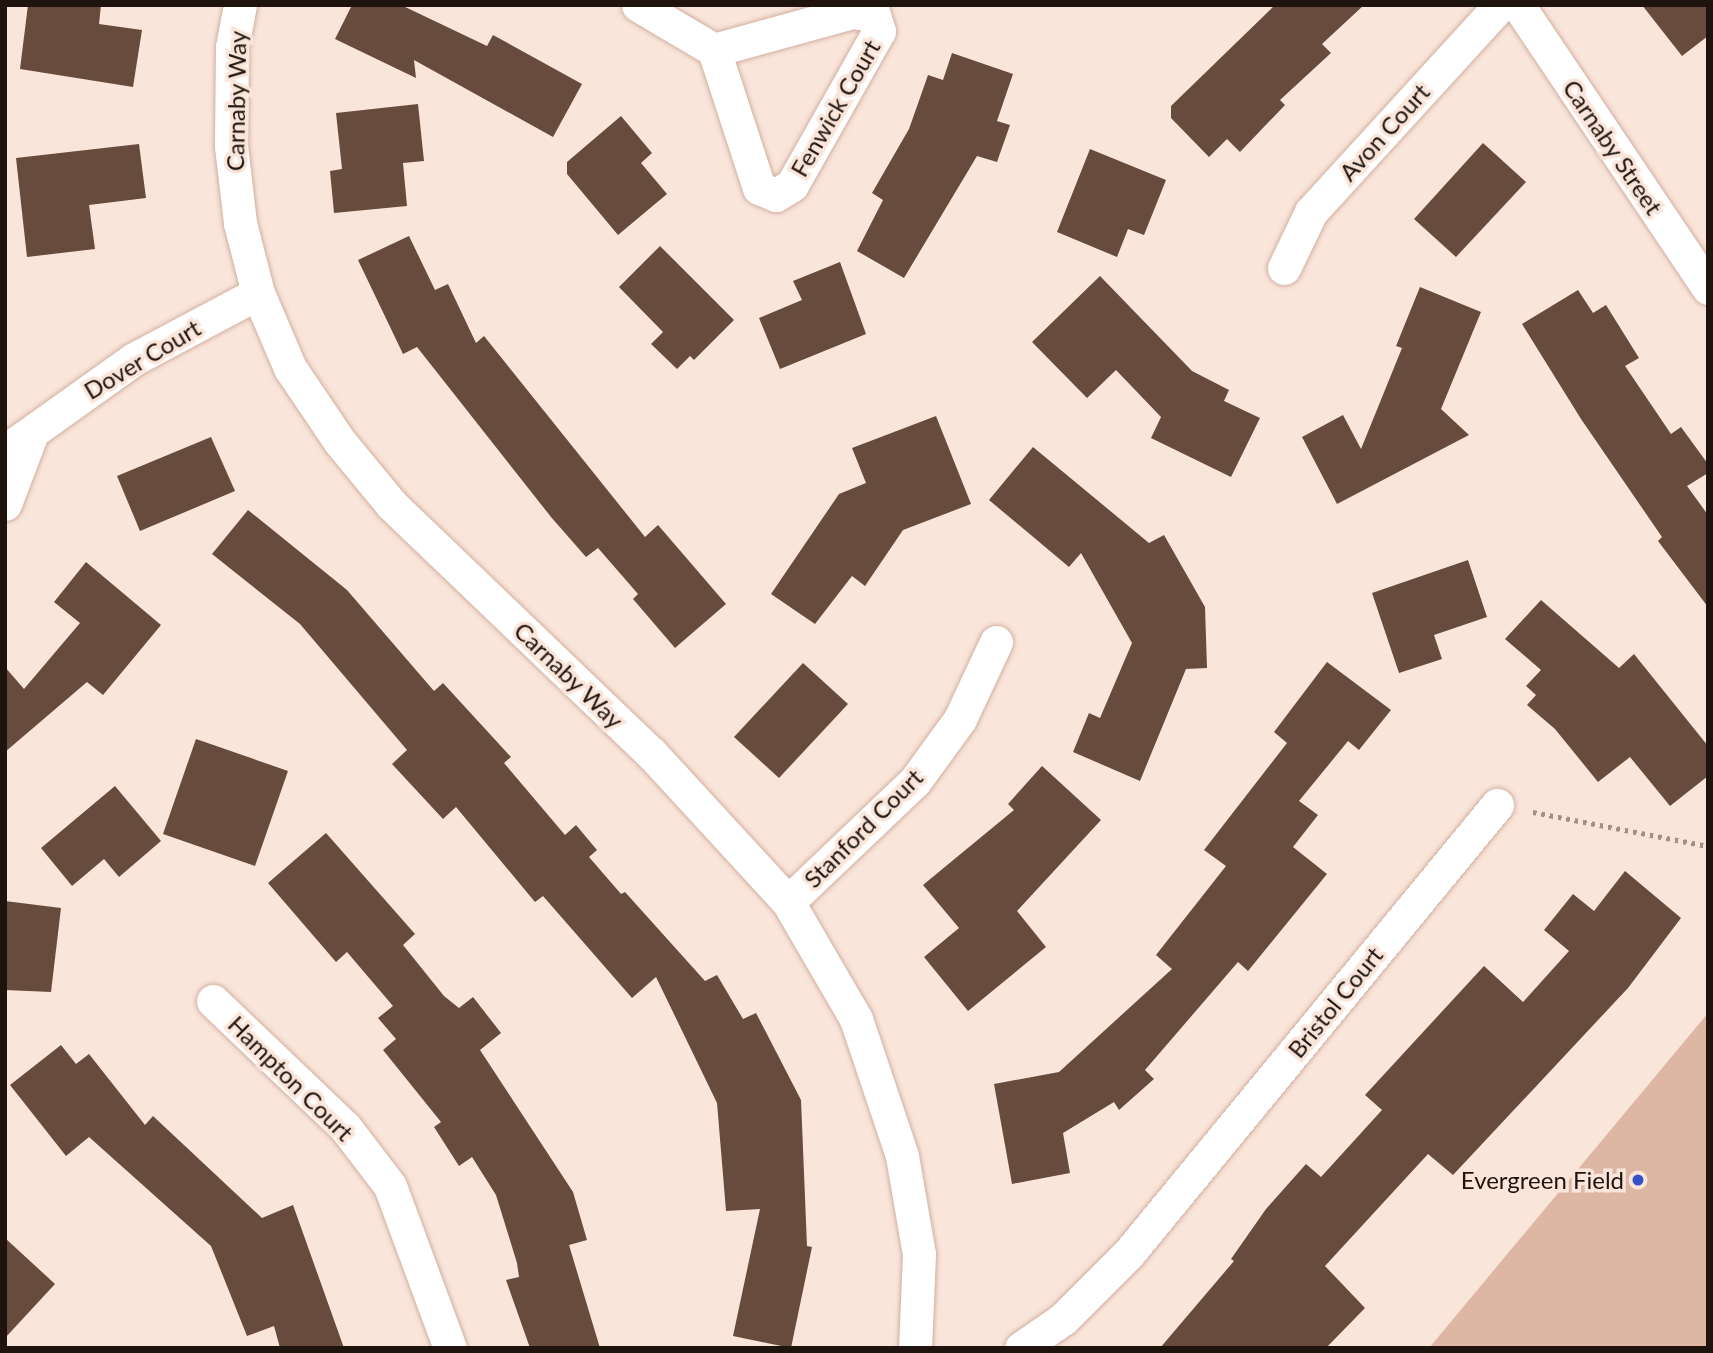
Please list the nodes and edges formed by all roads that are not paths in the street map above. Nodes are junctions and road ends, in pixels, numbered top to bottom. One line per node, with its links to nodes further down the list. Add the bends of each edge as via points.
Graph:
1 (240, 5): 8 (street, Carnaby Way, via 232,47 231,146 240,223)
2 (638, 5): 5 (street)
3 (1500, 5): 6 (street, Avon Court, via 1311,212)
4 (1518, 5): 7 (street, Carnaby Street)
5 (714, 50): 5 (street, Fenwick Court, via 759,188 776,195 792,185 879,31 874,15 852,12)
6 (1284, 268)
7 (1708, 288)
8 (258, 293): 9 (street, Dover Court, via 134,359); 13 (street, Carnaby Way, via 290,368 340,442 392,505 651,753)
9 (19, 442): 10 (street, Dover Court)
10 (5, 504)
11 (996, 642): 13 (street, Stanford Court, via 960,719 915,781)
12 (1497, 805): 17 (street, Bristol Court, via 1129,1253 1063,1319)
13 (788, 902): 16 (street, Carnaby Way, via 856,1019 902,1156 919,1254)
14 (213, 1001): 15 (street, Hampton Court, via 345,1127 390,1186)
15 (450, 1348)
16 (915, 1348)
17 (1021, 1348)

